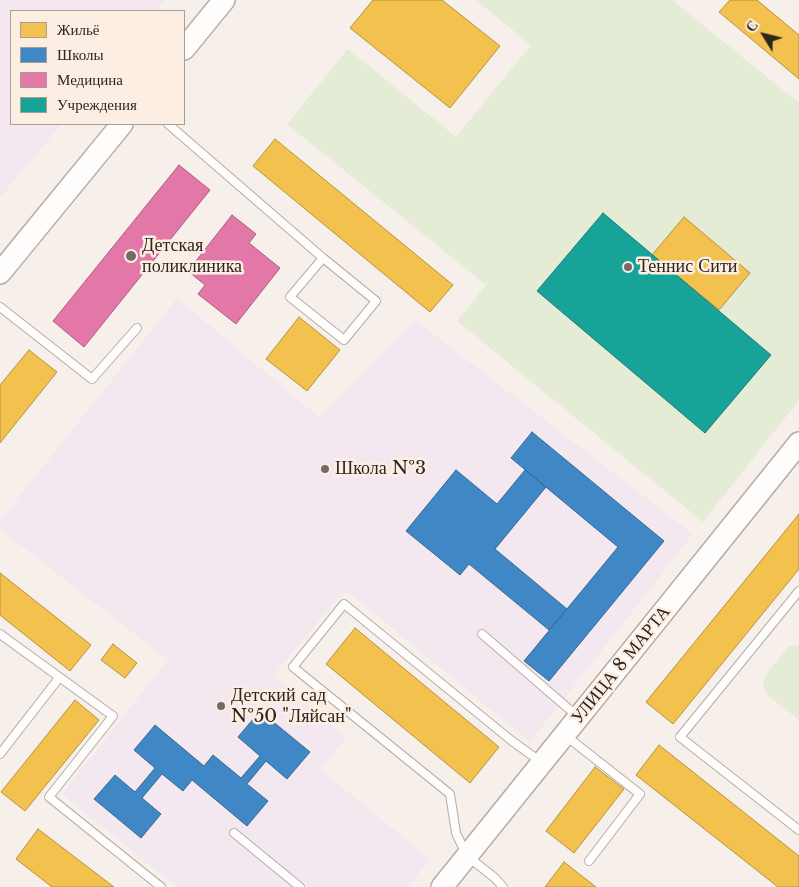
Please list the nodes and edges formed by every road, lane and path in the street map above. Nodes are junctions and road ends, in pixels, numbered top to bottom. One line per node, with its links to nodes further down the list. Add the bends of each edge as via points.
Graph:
1 (224, 0): 2 (street)
2 (185, 48)
3 (121, 125): 6 (street)
4 (169, 125): 5 (lane)
5 (322, 258): 5 (lane, via 376,301 344,340 290,298)
6 (0, 273)
7 (0, 307): 8 (lane, via 92,379)
8 (137, 328)
9 (799, 443): 14 (street, УЛИЦА 8 МАРТА)
10 (799, 591): 18 (lane, via 680,736)
11 (0, 634): 13 (lane)
12 (482, 634): 14 (lane)
13 (59, 678): 16 (lane); 22 (lane, via 114,716 49,796)
14 (579, 717): 15 (street, УЛИЦА 8 МАРТА)
15 (564, 735): 17 (street, УЛИЦА 8 МАРТА); 21 (lane, via 640,794)
16 (0, 754)
17 (543, 763): 20 (street, УЛИЦА 8 МАРТА); 20 (lane, via 344,604 293,667 450,794 456,833)
18 (799, 830)
19 (234, 833): 23 (lane)
20 (467, 856): 24 (street, УЛИЦА 8 МАРТА); 25 (lane)
21 (589, 861)
22 (161, 887)
23 (300, 887)
24 (442, 887)
25 (503, 887)

